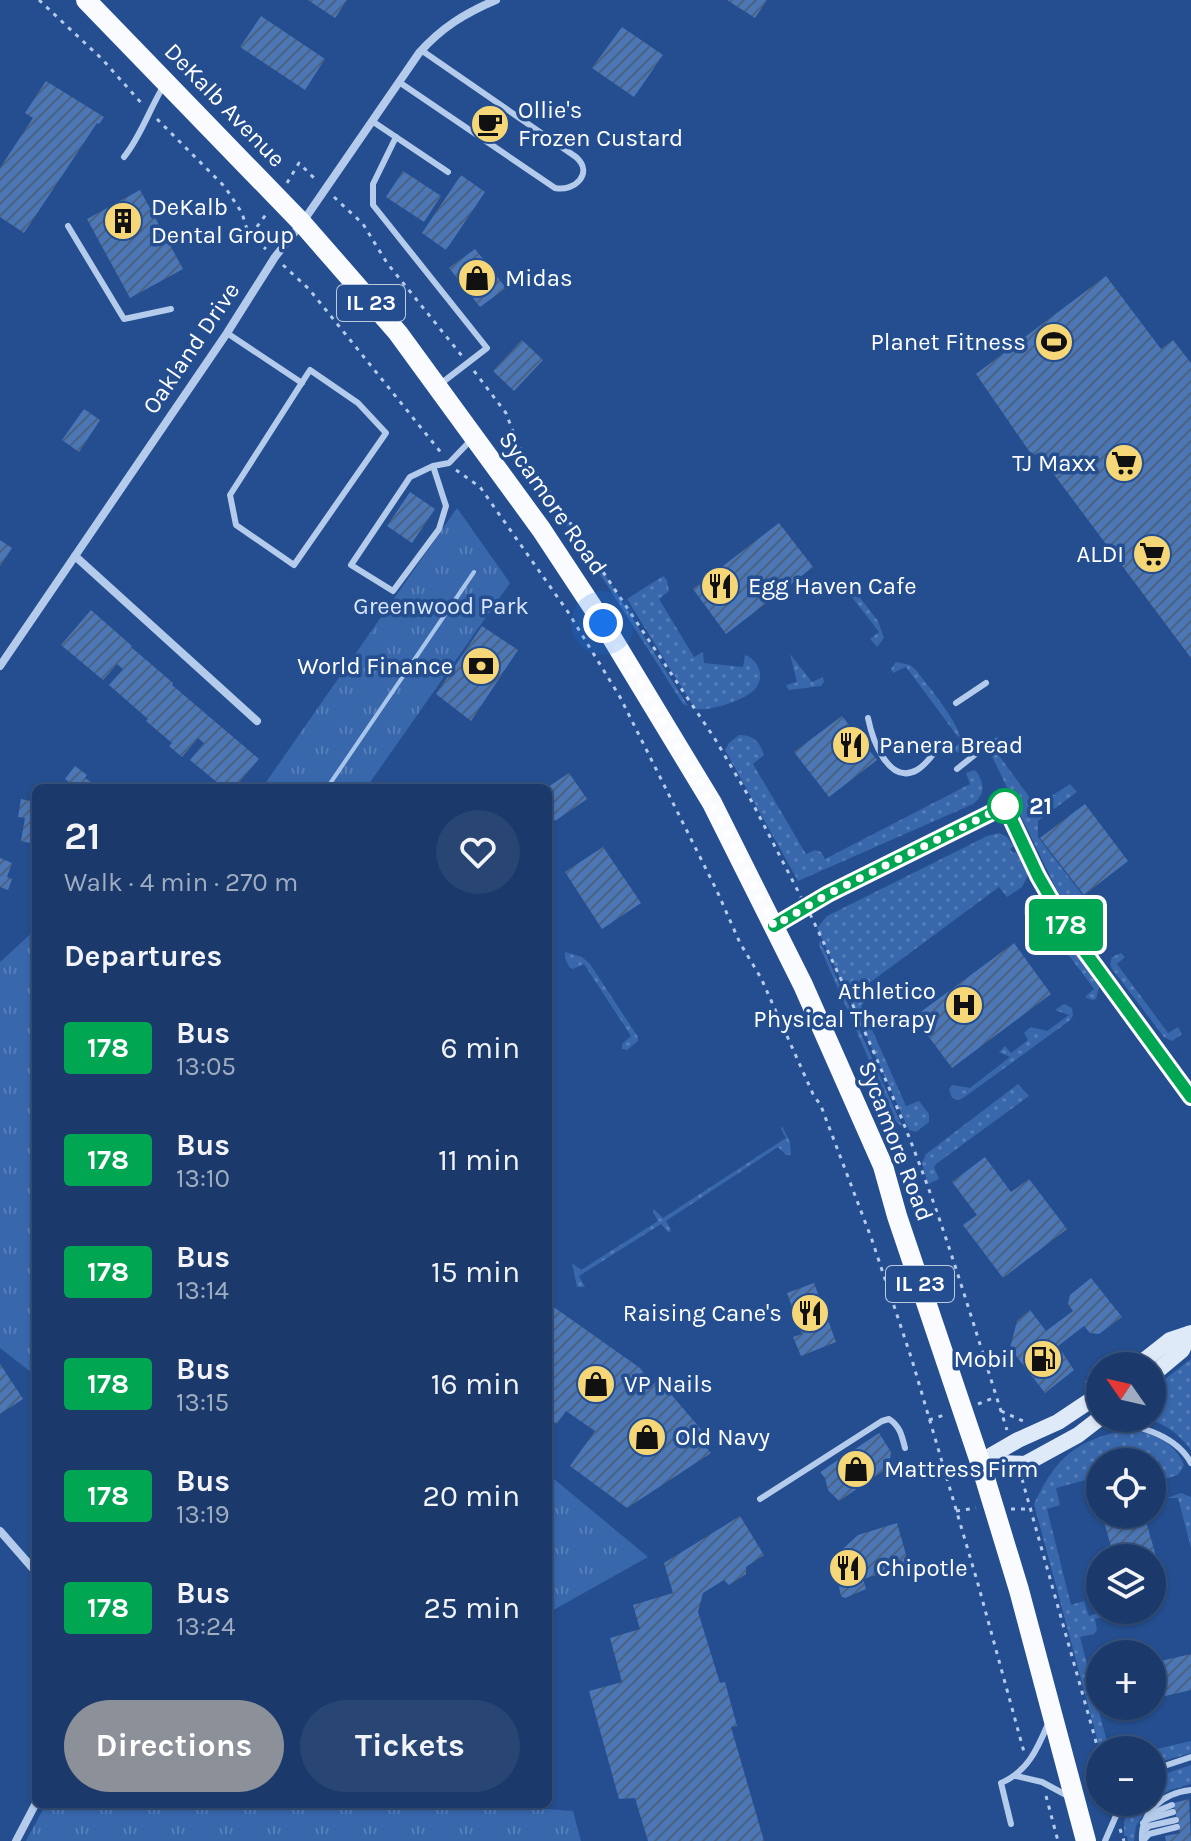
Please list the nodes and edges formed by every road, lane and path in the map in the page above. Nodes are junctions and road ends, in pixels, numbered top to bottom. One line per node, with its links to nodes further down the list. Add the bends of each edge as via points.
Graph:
1 (39, 0): 7 (path)
2 (86, 0): 5 (main road, DeKalb Avenue / IL 23)
3 (496, 0): 4 (street, Oakland Drive, via 454,21)
4 (421, 50): 6 (street, Oakland Drive); 6 (lane, via 582,162 578,183 555,188)
5 (167, 82): 7 (lane); 12 (main road, DeKalb Avenue / IL 23)
6 (399, 82): 8 (street, Oakland Drive)
7 (148, 111): 10 (lane, via 137,141); 14 (path, via 225,187 249,236)
8 (372, 121): 9 (lane); 12 (street, Oakland Drive)
9 (396, 137): 11 (lane); 18 (lane, via 373,184 373,205 487,348)
10 (124, 157)
11 (448, 172)
12 (302, 223): 14 (street, Oakland Drive); 18 (main road, DeKalb Avenue / IL 23)
13 (68, 226): 15 (lane, via 124,319)
14 (275, 257): 16 (street, Oakland Drive); 20 (path, via 309,289)
15 (171, 309)
16 (227, 333): 17 (lane); 22 (street, Oakland Drive)
17 (302, 383): 17 (lane, via 310,370 358,403 386,433 294,565 236,525 230,495)
18 (438, 386): 19 (main road, DeKalb Avenue / IL 23)
19 (475, 436): 20 (lane); 31 (main road, Sycamore Road / IL 23, via 666,725)
20 (449, 463): 21 (lane); 49 (path, via 480,487 620,697 821,1106 912,1360)
21 (433, 466): 21 (lane, via 410,477 351,565 393,591 439,529 446,506)
22 (75, 556): 23 (street, Oakland Drive); 27 (street)
23 (0, 666)
24 (986, 683): 25 (lane)
25 (956, 703)
26 (868, 718): 28 (lane, via 872,741 896,771 916,771)
27 (257, 721)
28 (939, 747)
29 (977, 753): 30 (lane)
30 (957, 769)
31 (774, 926): 32 (lane, via 1005,806 1069,930); 42 (main road, Sycamore Road / IL 23, via 883,1166)
32 (1191, 1097)
33 (1190, 1334): 34 (main road); 35 (main road)
34 (1155, 1352)
35 (1166, 1363)
36 (1086, 1403): 42 (main road)
37 (1001, 1411): 38 (path)
38 (1032, 1422)
39 (1086, 1428): 42 (main road, via 1025,1464)
40 (1151, 1432): 43 (lane, via 1175,1443)
41 (905, 1448): 44 (lane, via 895,1423 882,1421)
42 (980, 1462): 47 (main road, Sycamore Road / IL 23)
43 (1191, 1463)
44 (760, 1499)
45 (0, 1531): 46 (street)
46 (32, 1567)
47 (1051, 1717): 49 (lane); 54 (main road, Sycamore Road / IL 23)
48 (1191, 1757): 50 (lane)
49 (1030, 1760): 51 (lane)
50 (1166, 1765)
51 (1016, 1776): 52 (lane); 58 (lane, via 1001,1783)
52 (1042, 1782): 54 (lane); 61 (path)
53 (1191, 1790): 57 (lane, via 1157,1803)
54 (1075, 1800): 62 (main road, Sycamore Road / IL 23)
55 (33, 1808): 60 (street)
56 (1116, 1816): 63 (lane)
57 (1144, 1822): 59 (lane); 59 (lane, via 1151,1813 1175,1816 1149,1826)
58 (1011, 1824)
59 (1142, 1839)
60 (16, 1841)
61 (1058, 1841)
62 (1086, 1841)
63 (1105, 1841)

